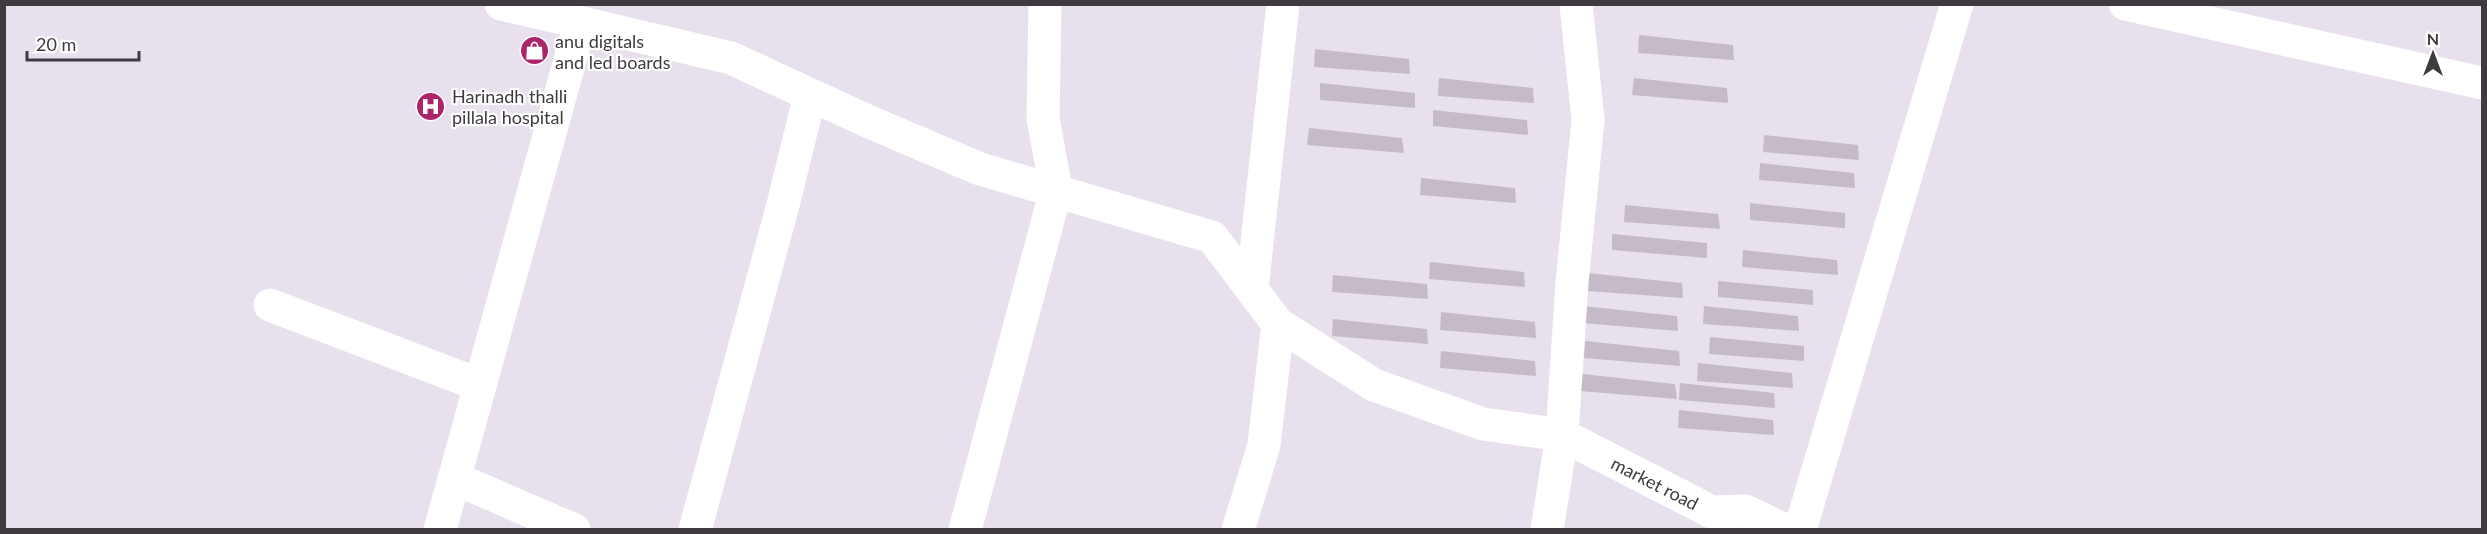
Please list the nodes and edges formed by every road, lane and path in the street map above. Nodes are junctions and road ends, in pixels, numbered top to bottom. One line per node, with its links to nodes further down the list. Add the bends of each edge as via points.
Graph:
1 (501, 4): 7 (street)
2 (1045, 4): 10 (street, via 1043,118)
3 (1283, 4): 11 (street)
4 (1576, 4): 15 (street, via 1588,120)
5 (1957, 4): 24 (street)
6 (2126, 4): 8 (street)
7 (580, 24): 9 (street, via 731,58); 14 (street)
8 (2482, 83)
9 (810, 94): 10 (street, via 980,169); 19 (street)
10 (1056, 190): 11 (street, via 1212,237); 20 (street)
11 (1252, 289): 13 (street)
12 (270, 305): 14 (street)
13 (1278, 324): 15 (street, market road, via 1374,385 1483,424); 21 (street, via 1264,445)
14 (480, 385): 16 (street)
15 (1562, 435): 22 (street); 23 (street, market road, via 1712,512 1745,511)
16 (454, 478): 17 (street); 18 (street)
17 (440, 530)
18 (574, 530)
19 (695, 530)
20 (965, 530)
21 (1238, 530)
22 (1547, 530)
23 (1785, 530)
24 (1800, 530)

